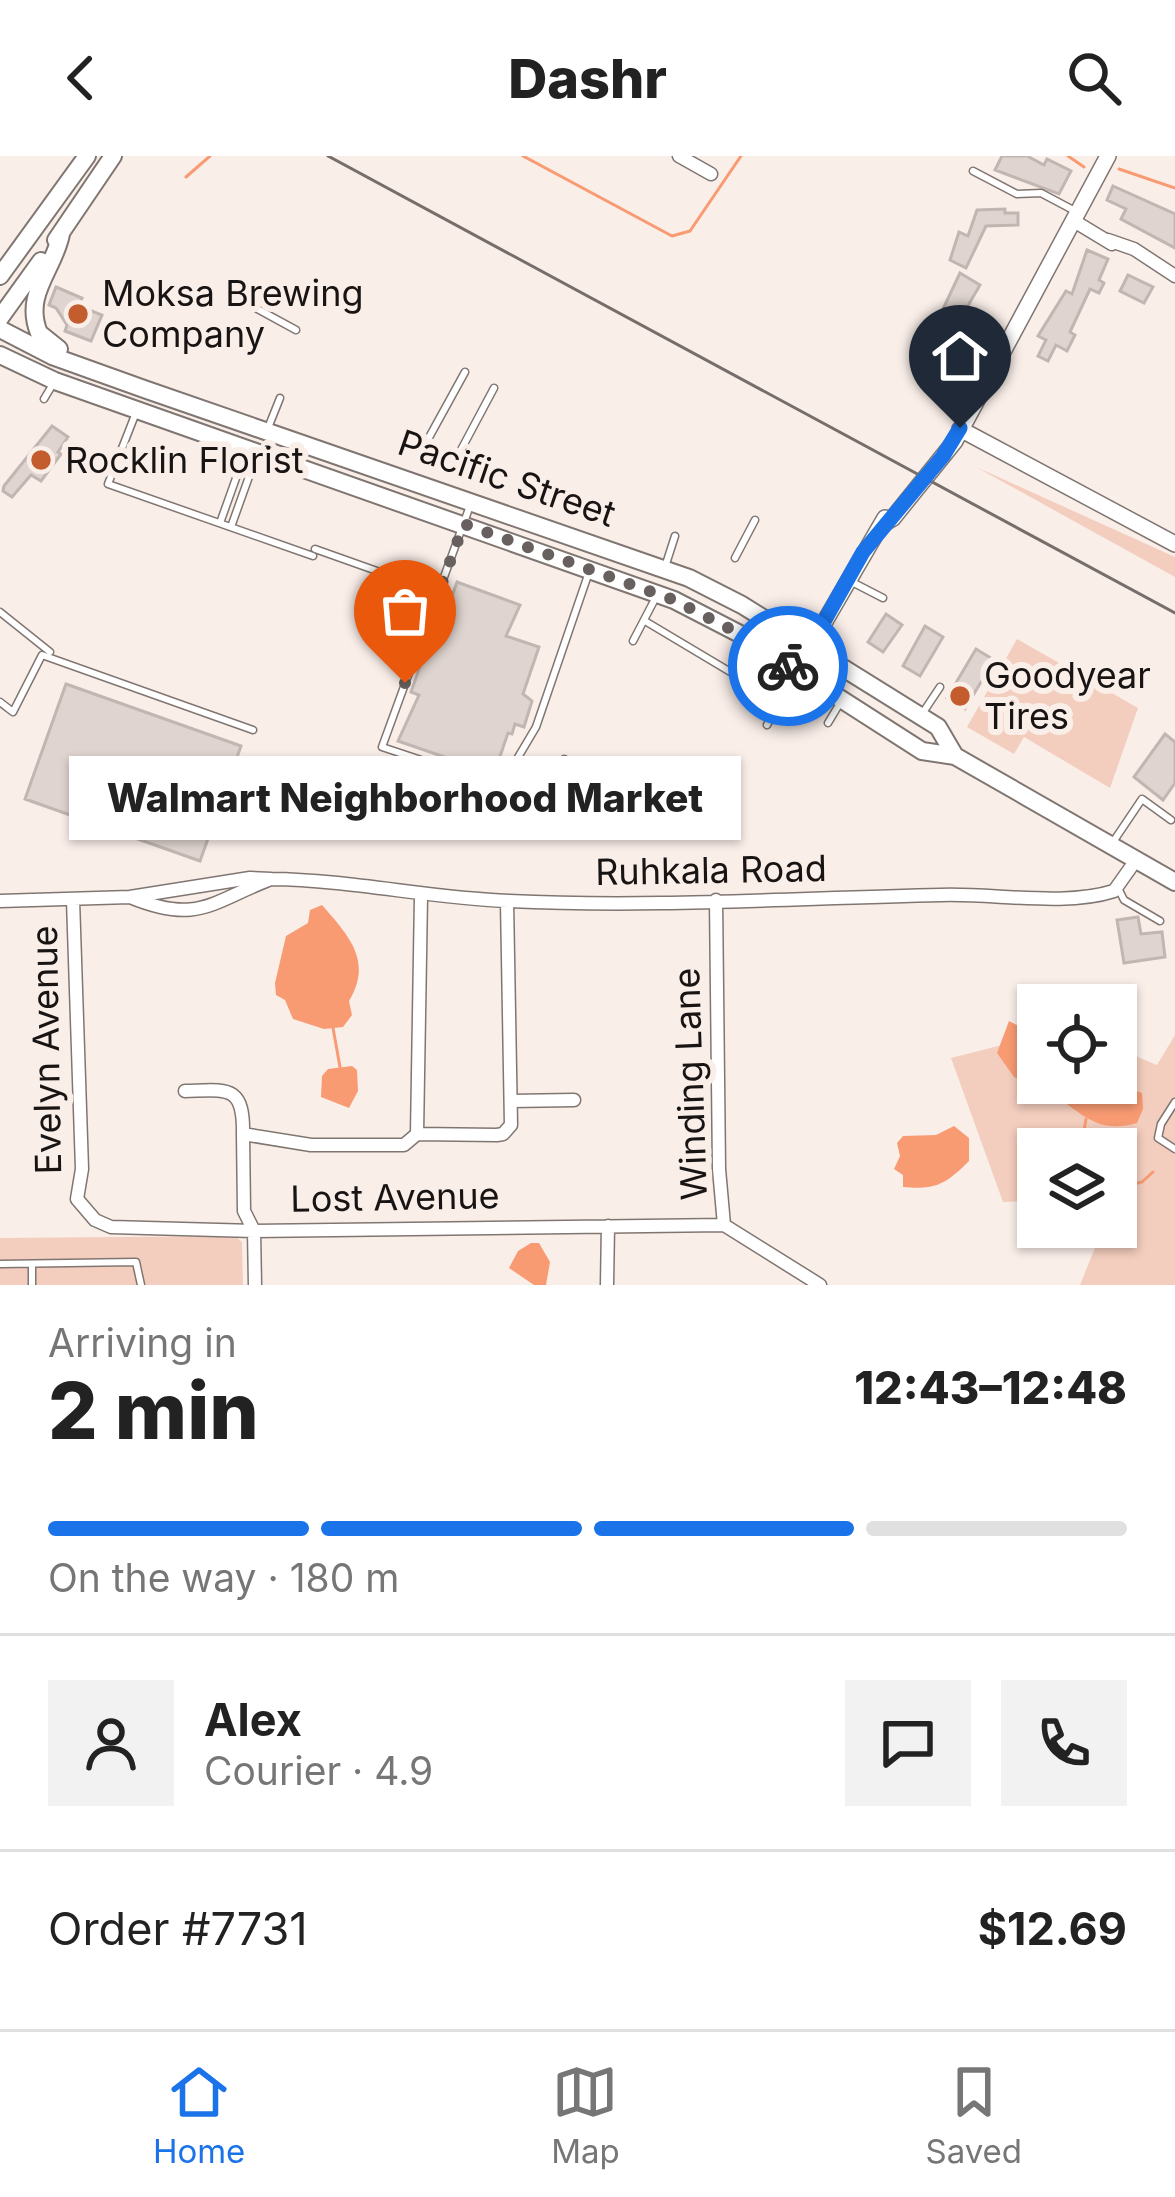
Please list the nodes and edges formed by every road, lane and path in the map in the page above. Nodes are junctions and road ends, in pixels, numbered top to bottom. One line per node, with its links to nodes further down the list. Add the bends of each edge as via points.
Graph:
1 (87, 156): 8 (main road)
2 (113, 156): 9 (main road)
3 (679, 156): 6 (street)
4 (1108, 156): 7 (street)
5 (973, 171): 7 (lane, via 1017,194 1040,193)
6 (711, 174)
7 (1076, 217): 12 (street); 25 (street)
8 (42, 218): 10 (main road); 11 (main road)
9 (61, 233): 14 (main road); 20 (main road, via 36,292 38,333)
10 (0, 256)
11 (0, 276)
12 (1175, 276)
13 (252, 306): 16 (lane)
14 (0, 318)
15 (0, 329): 20 (main road, Pacific Street)
16 (296, 331)
17 (0, 355): 19 (main road, Pacific Street, via 22,374)
18 (465, 371): 28 (lane)
19 (55, 381): 23 (lane); 24 (main road, Pacific Street)
20 (123, 382): 26 (main road, Pacific Street)
21 (494, 388): 30 (lane)
22 (280, 398): 26 (lane)
23 (44, 399)
24 (137, 410): 27 (main road, Pacific Street); 33 (lane, via 109,484)
25 (960, 428): 37 (street); 41 (street, via 887,513)
26 (267, 431): 29 (main road, Pacific Street)
27 (252, 451): 29 (main road, via 266,443 317,460); 33 (lane); 34 (main road, Pacific Street); 35 (lane)
28 (421, 452)
29 (335, 455): 31 (main road, Pacific Street)
30 (454, 463)
31 (472, 500): 34 (lane); 39 (main road, Pacific Street)
32 (755, 520): 38 (lane)
33 (220, 523): 35 (lane)
34 (464, 524): 40 (main road, Pacific Street); 42 (lane)
35 (231, 527): 42 (lane)
36 (675, 536): 39 (lane)
37 (1175, 544)
38 (735, 558)
39 (665, 568): 48 (main road, Pacific Street)
40 (590, 569): 42 (lane, via 536,727 496,784 382,747); 43 (main road, Pacific Street)
41 (847, 579): 44 (lane); 48 (street)
42 (436, 592)
43 (658, 594): 46 (lane); 50 (main road, Pacific Street)
44 (883, 598)
45 (0, 612): 49 (lane)
46 (645, 621): 47 (lane); 53 (lane)
47 (633, 641)
48 (809, 646): 50 (street); 55 (main road, Pacific Street)
49 (50, 652)
50 (796, 671): 52 (main road, Pacific Street); 53 (lane)
51 (940, 687): 55 (lane)
52 (842, 700): 56 (lane); 59 (main road, Pacific Street, via 922,751)
53 (779, 701): 57 (lane)
54 (0, 702): 58 (lane, via 13,712 42,655)
55 (921, 716): 59 (main road, Pacific Street)
56 (828, 723)
57 (767, 725)
58 (254, 730)
59 (955, 756): 65 (main road, Pacific Street)
60 (564, 759): 61 (lane)
61 (620, 790)
62 (661, 808): 64 (lane)
63 (1174, 820): 65 (lane, via 1142,799)
64 (698, 827)
65 (1112, 845): 66 (main road, Pacific Street)
66 (1136, 860): 68 (main road, Pacific Street); 69 (street)
67 (271, 879): 70 (street, Ruhkala Road); 71 (street, Ruhkala Road); 71 (street, Ruhkala Road, via 198,910)
68 (1174, 879)
69 (1118, 888): 73 (street, Ruhkala Road, via 1088,897); 76 (lane)
70 (421, 896): 75 (street, Ruhkala Road); 82 (street)
71 (130, 897): 72 (street, Ruhkala Road)
72 (73, 900): 74 (street, Ruhkala Road); 84 (street, Evelyn Avenue)
73 (716, 900): 75 (street, Ruhkala Road); 86 (street, Winding Lane)
74 (0, 902)
75 (507, 902): 79 (street)
76 (1160, 921)
77 (185, 1090): 81 (street, via 233,1094 244,1111)
78 (574, 1100): 79 (street)
79 (511, 1101): 82 (street, via 503,1134)
80 (1173, 1109): 83 (lane, via 1158,1138)
81 (243, 1134): 82 (street, via 311,1145 404,1145); 87 (street, via 244,1211)
82 (417, 1134)
83 (1175, 1149)
84 (77, 1199): 87 (street, Lost Avenue, via 111,1227)
85 (608, 1226): 86 (street, Lost Avenue); 87 (street, Lost Avenue); 93 (street)
86 (724, 1226): 94 (street, Winding Lane)
87 (254, 1231): 92 (street)
88 (0, 1264): 89 (lane)
89 (32, 1264): 90 (lane); 91 (lane, via 136,1262)
90 (32, 1285)
91 (141, 1285)
92 (255, 1285)
93 (608, 1285)
94 (820, 1285)

